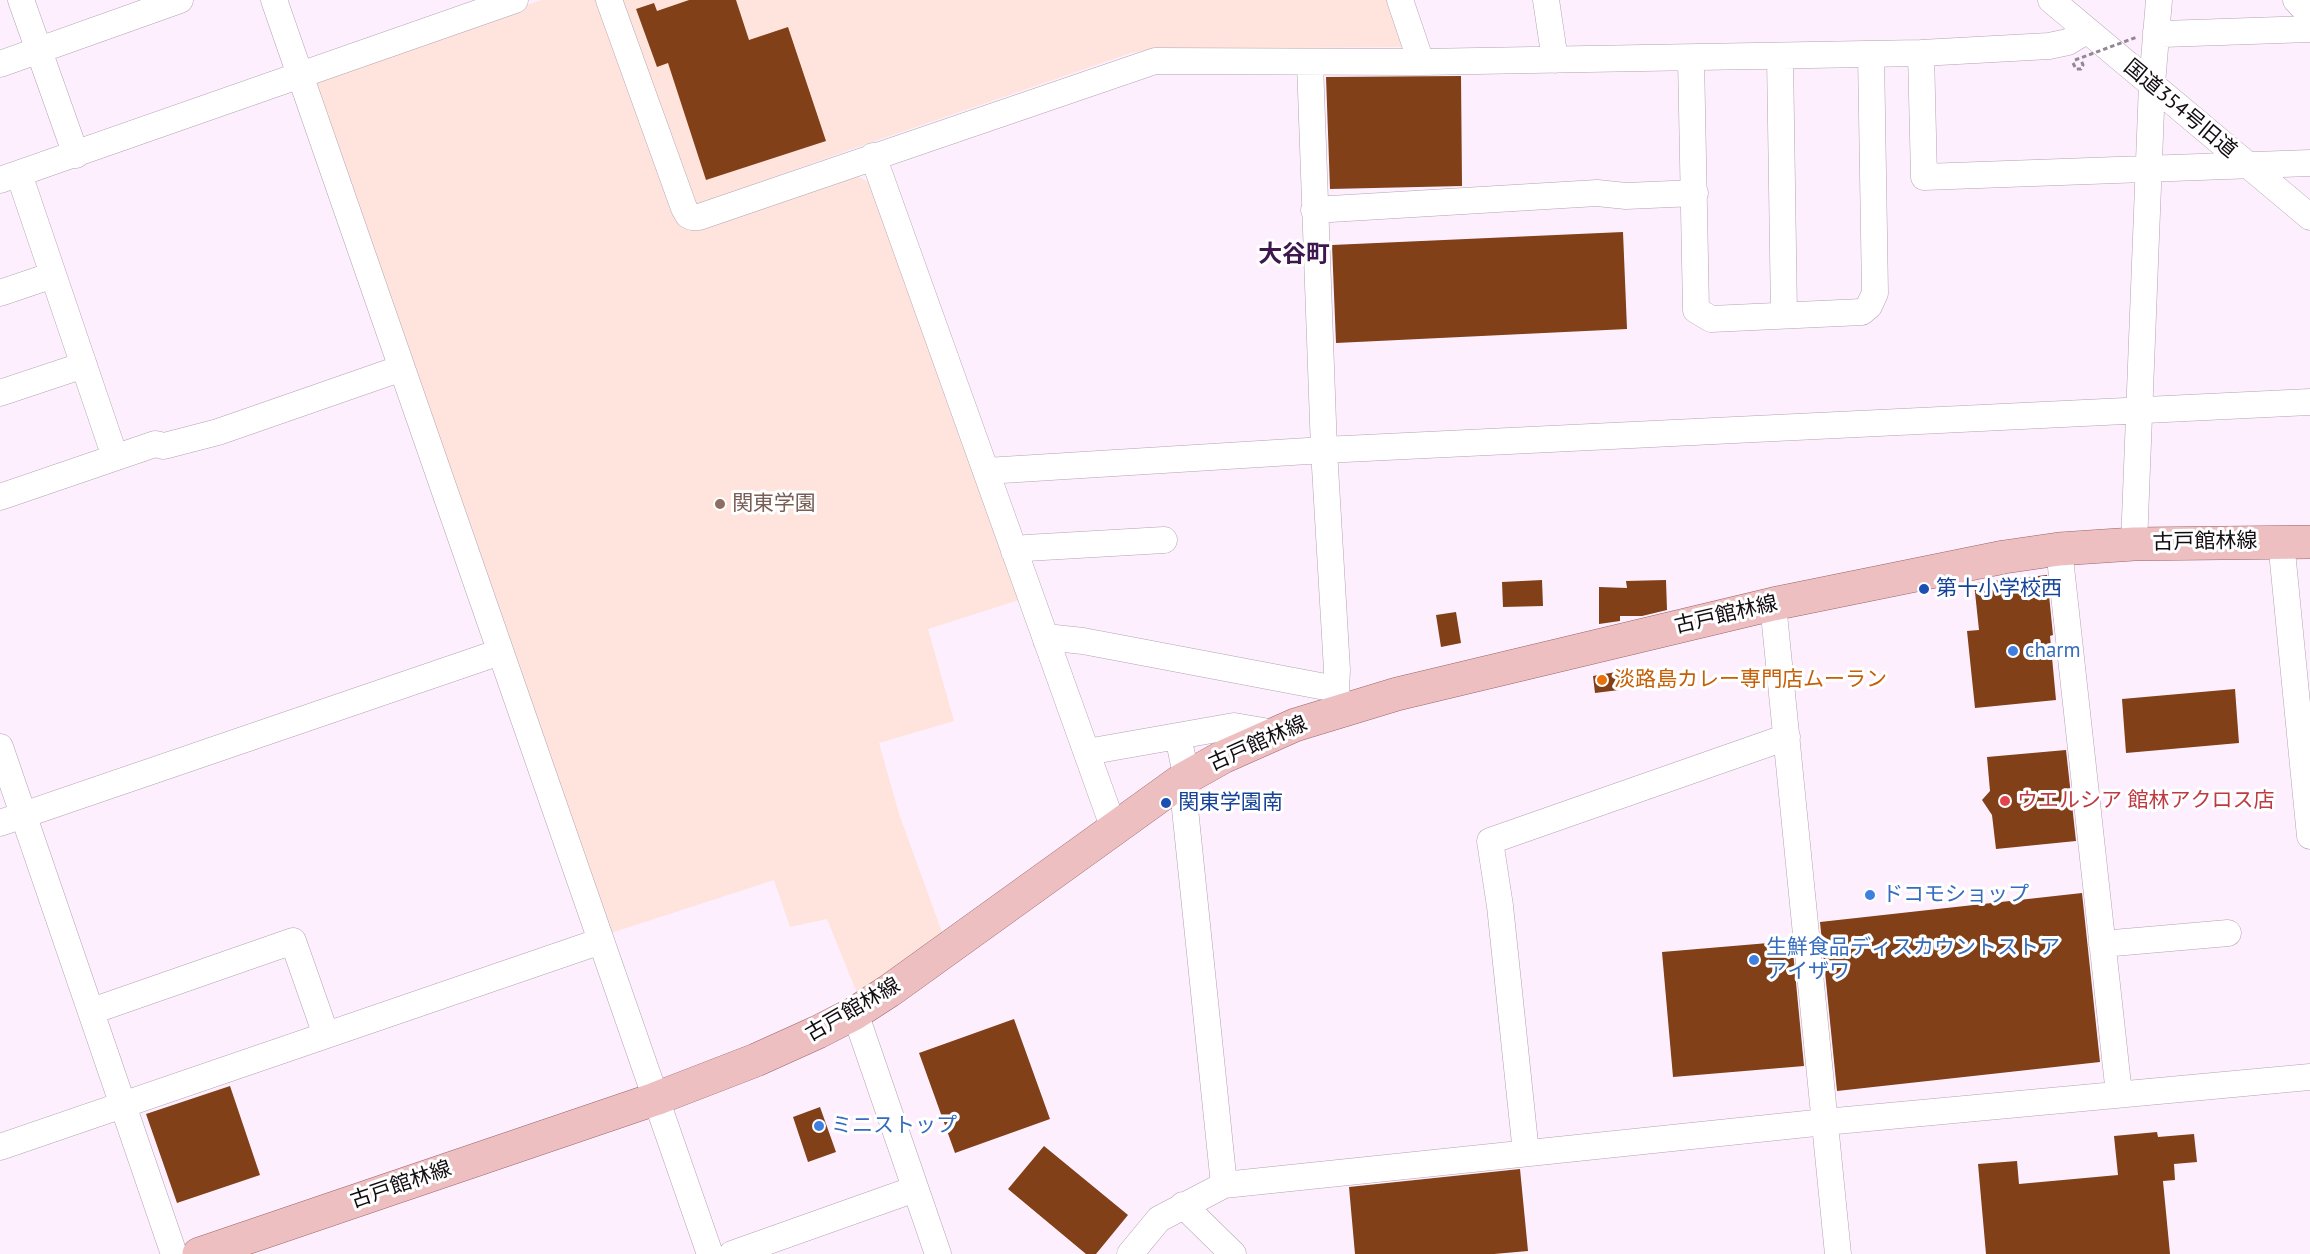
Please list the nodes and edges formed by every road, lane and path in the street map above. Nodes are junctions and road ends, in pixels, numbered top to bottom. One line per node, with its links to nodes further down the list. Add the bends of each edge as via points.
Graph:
1 (21, 0): 15 (street)
2 (180, 0): 15 (street)
3 (274, 0): 25 (street)
4 (515, 0): 25 (street)
5 (609, 0): 28 (street, via 688,215 699,217)
6 (1400, 0): 22 (street)
7 (1546, 0): 21 (street)
8 (2050, 0): 13 (street, 国道354号旧道)
9 (2159, 0): 14 (street)
10 (2296, 0): 11 (street)
11 (2310, 15)
12 (2310, 29): 14 (street)
13 (2086, 31): 16 (street, via 2068,42 2049,46); 26 (street, 国道354号旧道)
14 (2146, 34): 20 (path, bridge, via 2075,60 2074,68 2081,69 2083,63); 26 (street)
15 (38, 51): 24 (street); 27 (street)
16 (1921, 53): 17 (street); 31 (street, via 1924,177)
17 (1871, 54): 18 (street); 38 (street, via 1875,293 1862,312)
18 (1780, 57): 19 (street); 38 (street)
19 (1691, 58): 21 (street); 33 (street)
20 (2080, 58)
21 (1555, 60): 22 (street)
22 (1421, 62): 23 (street)
23 (1310, 63): 28 (street, via 1155,61); 34 (street)
24 (0, 64)
25 (300, 75): 27 (street); 40 (street)
26 (2152, 84): 30 (street, 国道354号旧道); 31 (street)
27 (76, 155): 32 (street)
28 (873, 156): 46 (street)
29 (2310, 163): 30 (street)
30 (2248, 166): 31 (street); 35 (street, 国道354号旧道)
31 (2148, 170): 43 (street)
32 (9, 177): 36 (street)
33 (1695, 194): 34 (street, via 1597,193); 38 (street, via 1696,310 1711,319)
34 (1314, 210): 44 (street)
35 (2310, 217)
36 (53, 275): 37 (street); 39 (street)
37 (0, 292)
38 (1784, 315)
39 (84, 365): 41 (street); 45 (street)
40 (402, 368): 45 (street, via 218,432 164,446 155,444); 55 (street)
41 (0, 393)
42 (2310, 402): 43 (street)
43 (2139, 411): 44 (street); 50 (street)
44 (1324, 450): 46 (street); 56 (street)
45 (115, 457): 47 (street)
46 (986, 471): 52 (street)
47 (0, 497)
48 (1164, 540): 52 (street)
49 (2295, 541): 50 (main road, 古戸館林線); 65 (street)
50 (2134, 544): 51 (main road, 古戸館林線)
51 (2059, 549): 53 (main road, 古戸館林線); 68 (street)
52 (1014, 551): 54 (street)
53 (1773, 604): 56 (main road, 古戸館林線, via 1397,694); 59 (street)
54 (1047, 640): 56 (street, via 1083,641); 61 (street)
55 (500, 652): 63 (street); 67 (street)
56 (1338, 700): 57 (main road, 古戸館林線)
57 (1275, 734): 58 (street, via 1234,726); 62 (main road, 古戸館林線)
58 (1178, 736): 61 (street); 62 (street, via 1185,770)
59 (1786, 737): 76 (street); 78 (street, via 1490,841)
60 (0, 747): 63 (street)
61 (1087, 752): 64 (street)
62 (1182, 780): 64 (main road, 古戸館林線); 79 (street)
63 (12, 819): 69 (street)
64 (1114, 829): 70 (main road, 古戸館林線)
65 (2310, 836)
66 (2228, 933): 68 (street)
67 (601, 941): 71 (street); 74 (street)
68 (2102, 944): 73 (street)
69 (92, 1011): 71 (street, via 293,941); 75 (street)
70 (855, 1013): 74 (main road, 古戸館林線, via 756,1060); 80 (street)
71 (326, 1035): 75 (street)
72 (2310, 1077): 73 (street)
73 (2119, 1094): 76 (street)
74 (655, 1099): 83 (main road, 古戸館林線); 84 (street)
75 (122, 1104): 77 (street); 82 (street)
76 (1825, 1122): 78 (street); 89 (street)
77 (0, 1147)
78 (1526, 1153): 79 (street)
79 (1224, 1185): 81 (street)
80 (915, 1189): 85 (street); 86 (street)
81 (1182, 1206): 87 (street, via 1158,1219); 88 (street)
82 (174, 1254)
83 (200, 1254)
84 (710, 1254)
85 (732, 1254)
86 (938, 1254)
87 (1130, 1254)
88 (1233, 1254)
89 (1838, 1254)

